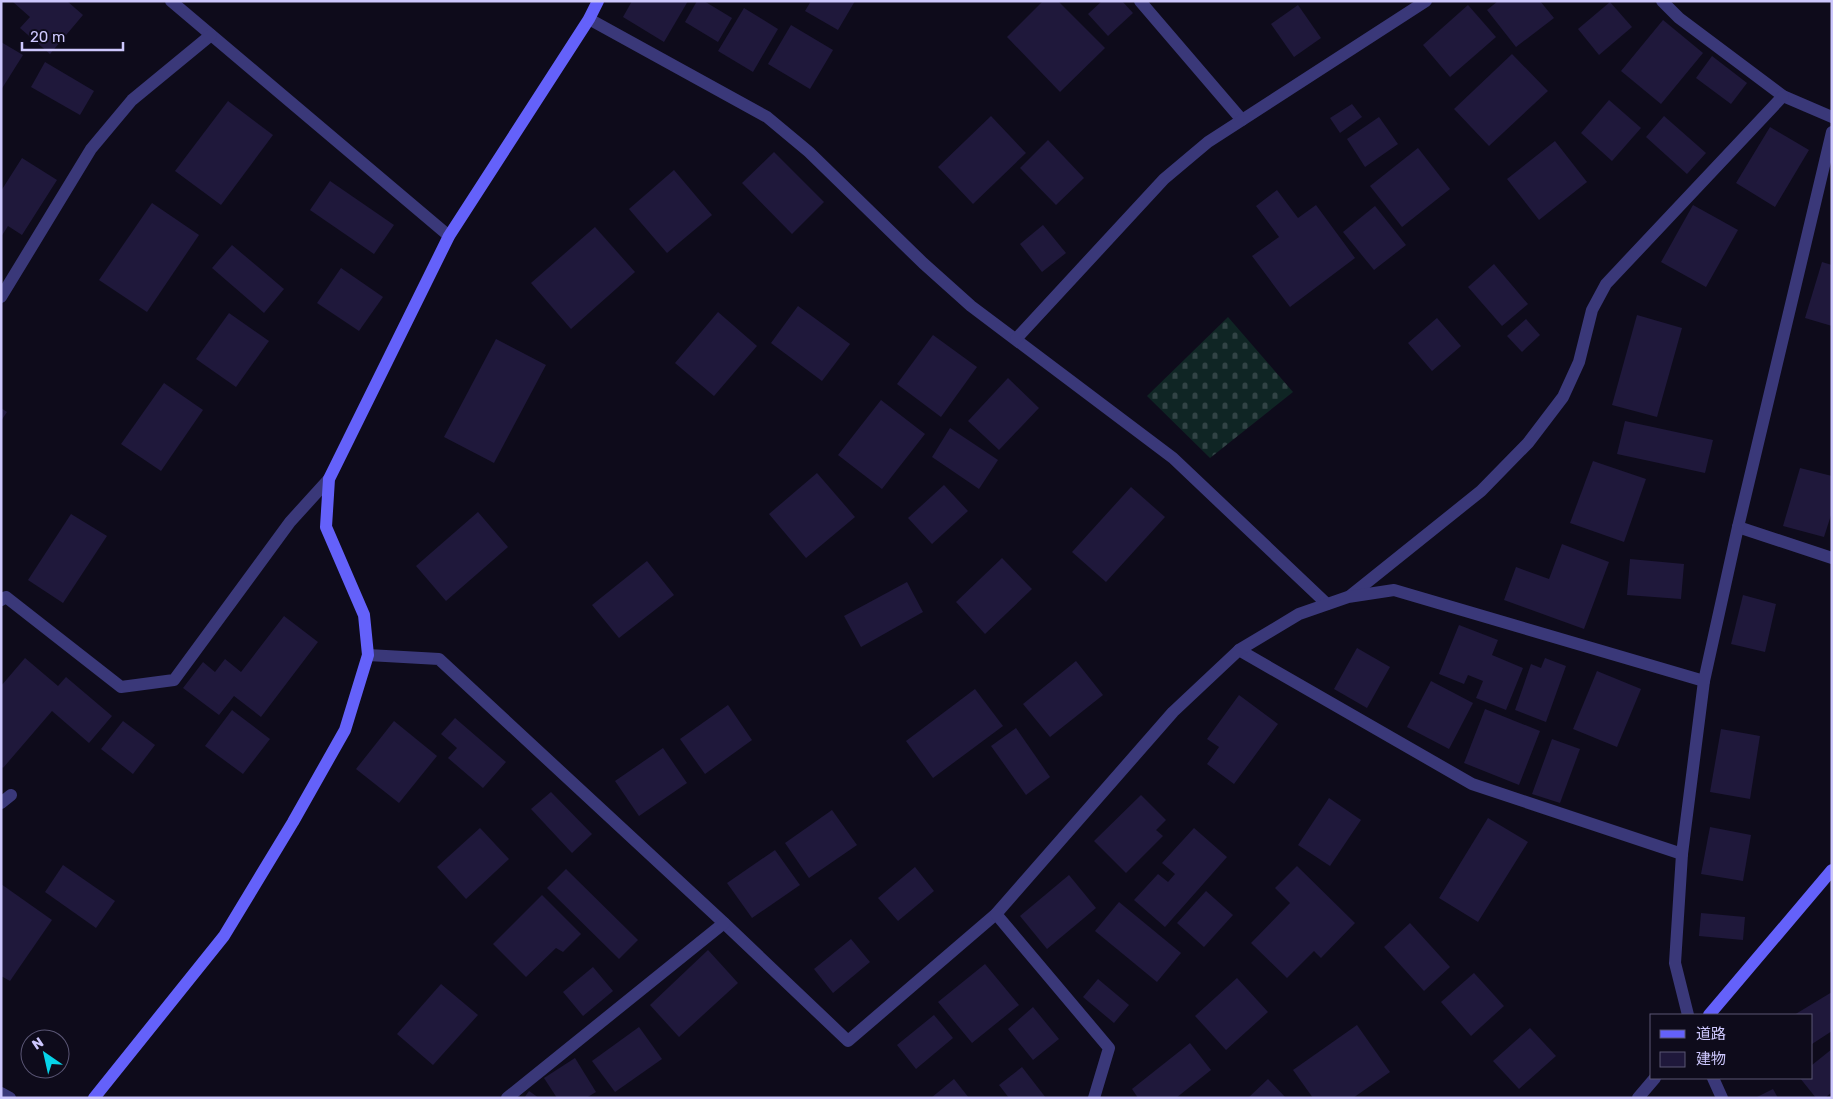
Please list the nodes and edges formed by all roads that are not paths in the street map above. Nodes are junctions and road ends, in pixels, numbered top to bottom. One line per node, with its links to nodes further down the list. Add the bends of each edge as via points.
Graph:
1 (171, 1): 7 (street)
2 (598, 1): 6 (street)
3 (1140, 1): 10 (street)
4 (1426, 1): 10 (street)
5 (1662, 1): 8 (street, via 1679,18)
6 (590, 19): 12 (street); 14 (street, via 767,116 809,152 923,263 971,306)
7 (211, 35): 12 (street); 13 (street, via 132,100 92,149)
8 (1783, 96): 9 (street); 19 (street, via 1606,284 1592,310 1579,362 1563,398 1528,443 1480,491)
9 (1832, 117)
10 (1242, 120): 14 (street, via 1208,142 1164,179)
11 (1831, 135): 16 (street)
12 (449, 236): 15 (street)
13 (1, 297)
14 (1016, 340): 20 (street, via 1173,458)
15 (329, 479): 18 (street, via 290,522 174,680 121,687); 22 (street, via 326,527 364,615)
16 (1738, 527): 17 (street); 23 (street)
17 (1832, 558)
18 (3, 596)
19 (1348, 597): 20 (street); 23 (street, via 1394,590)
20 (1327, 604): 21 (street, via 1299,614)
21 (1238, 650): 24 (street, via 1472,784); 26 (street, via 1173,712)
22 (368, 655): 27 (street, via 439,658); 34 (street, via 346,730 224,936)
23 (1704, 682): 24 (street)
24 (1682, 854): 28 (street, via 1675,963)
25 (1832, 870): 29 (street)
26 (996, 914): 27 (street, via 848,1041); 36 (street, via 1109,1048)
27 (724, 923): 35 (street)
28 (1688, 1014)
29 (1710, 1014)
30 (1654, 1079): 37 (street)
31 (1713, 1079): 38 (street)
32 (1, 1093): 33 (street)
33 (10, 1098)
34 (94, 1098)
35 (507, 1098)
36 (1094, 1098)
37 (1638, 1098)
38 (1722, 1098)

